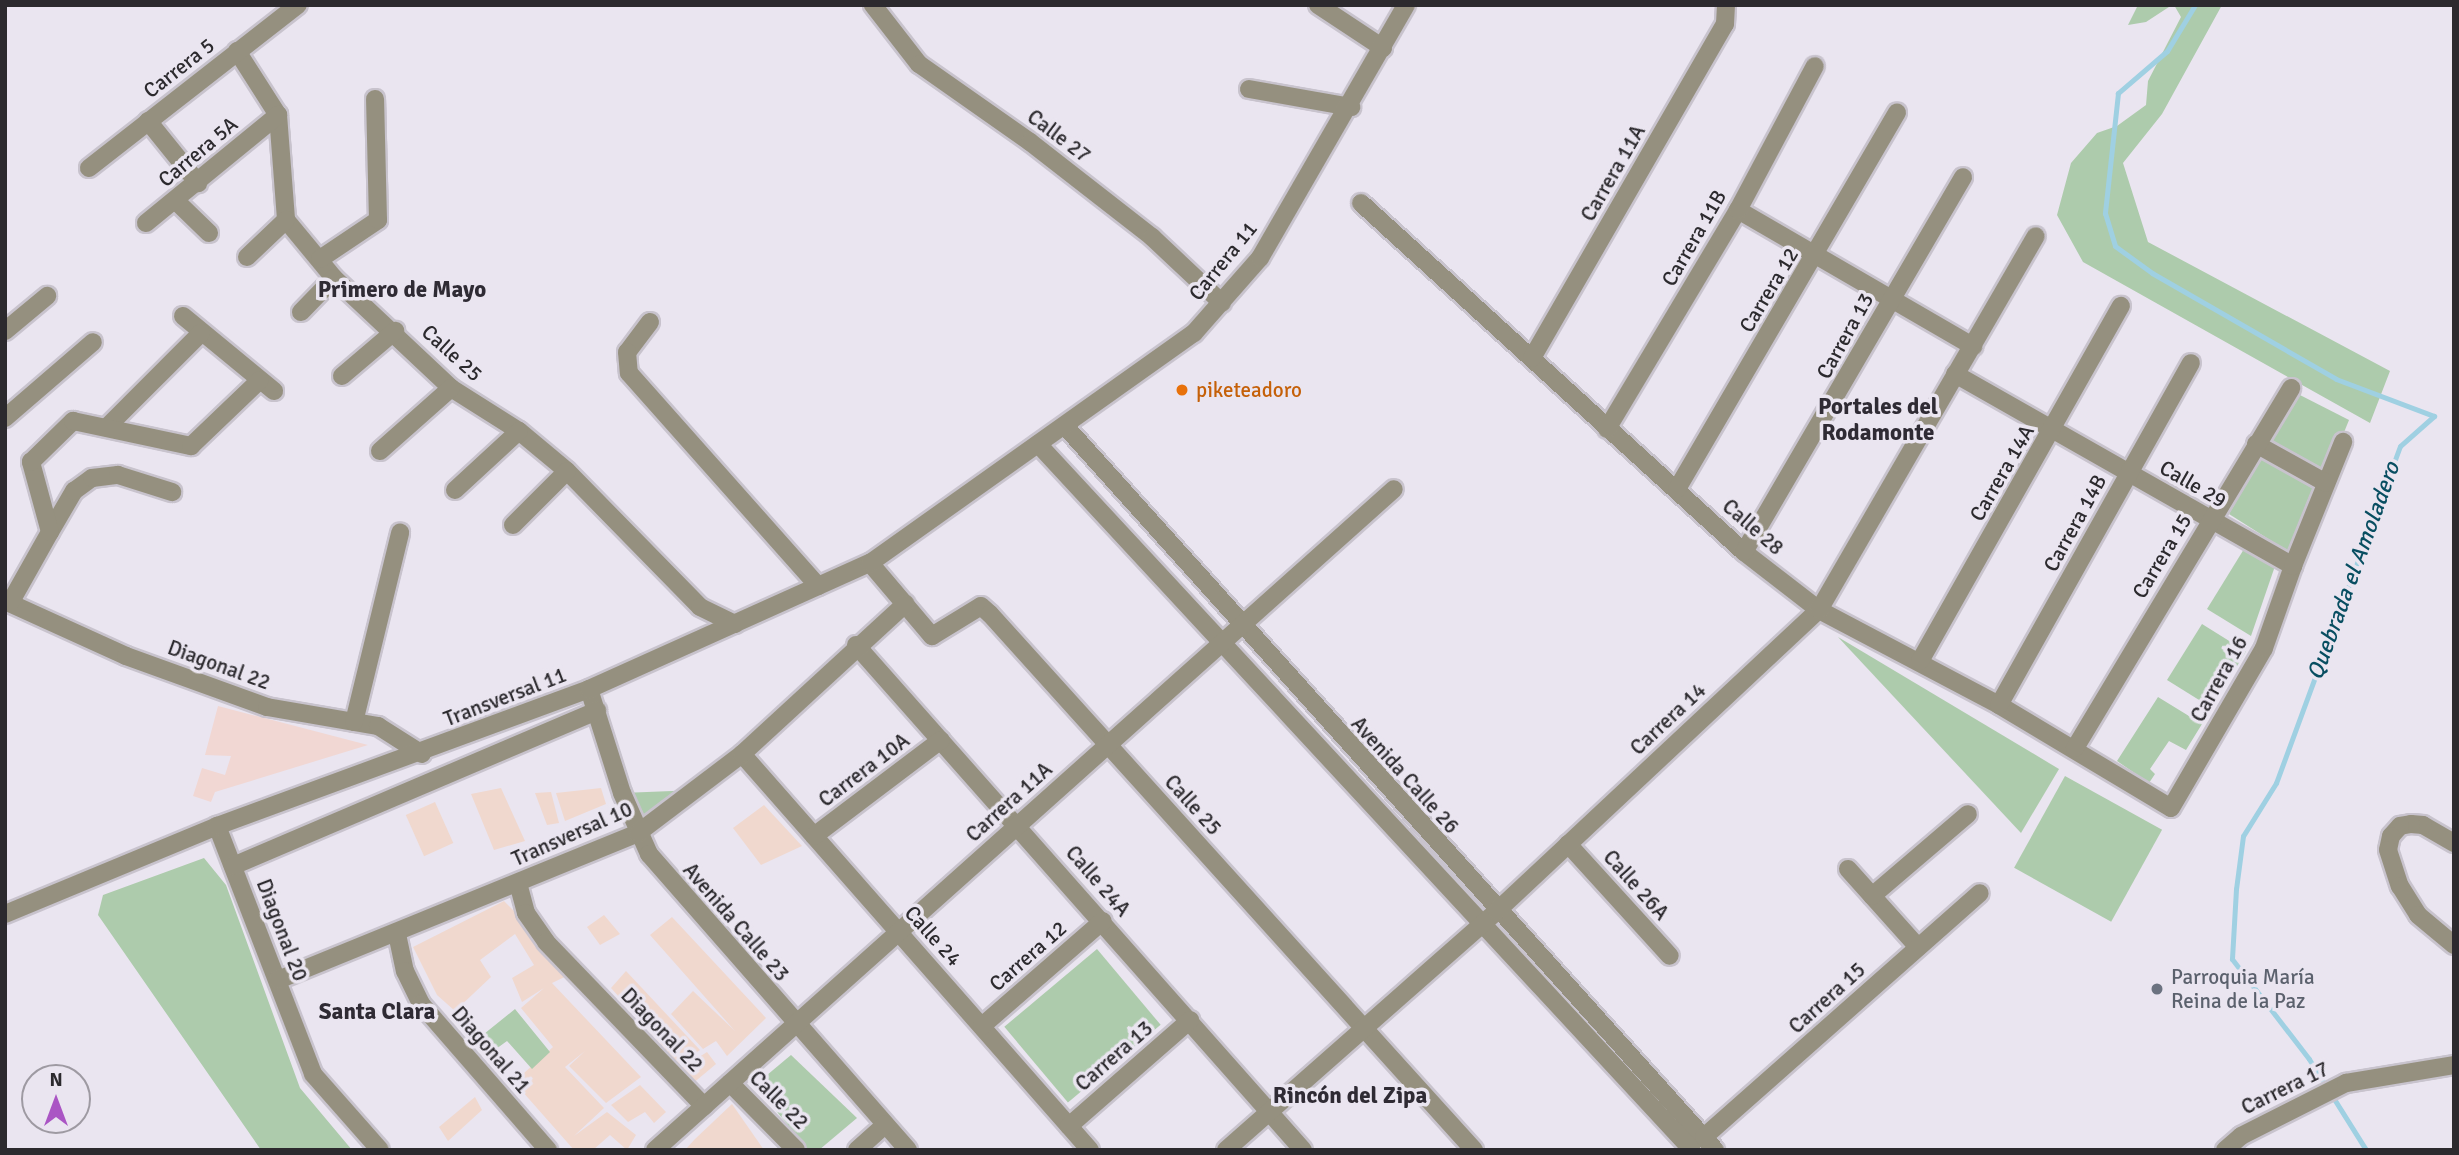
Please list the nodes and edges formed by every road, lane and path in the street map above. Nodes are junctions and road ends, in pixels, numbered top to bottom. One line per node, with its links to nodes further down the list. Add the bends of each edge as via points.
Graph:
1 (298, 5): 7 (street, Carrera 5)
2 (873, 5): 31 (street, Calle 27, via 919,64 1030,142 1152,237)
3 (1318, 5): 6 (street)
4 (1406, 5): 6 (street, Carrera 11)
5 (1727, 7): 41 (street, Carrera 11A, via 1725,24)
6 (1383, 48): 11 (street, Carrera 11)
7 (237, 51): 13 (street); 14 (street, Carrera 5)
8 (1815, 66): 20 (street, Carrera 11B)
9 (1249, 89): 11 (street)
10 (375, 99): 27 (street, via 378,220)
11 (1350, 107): 31 (street, Carrera 11, via 1260,258)
12 (1897, 113): 25 (street, Carrera 12)
13 (278, 115): 17 (street, Carrera 5A); 21 (street)
14 (148, 121): 15 (street, Carrera 5); 17 (street)
15 (89, 168)
16 (1963, 177): 30 (street, Carrera 13)
17 (198, 183): 18 (street, Carrera 5A)
18 (176, 201): 22 (street, Carrera 5A); 23 (street)
19 (1362, 203): 41 (street, Calle 28)
20 (1738, 209): 25 (street); 50 (street, Carrera 11B)
21 (286, 220): 26 (street); 27 (street, Calle 25)
22 (146, 223)
23 (208, 233)
24 (2036, 236): 40 (street, Carrera 14)
25 (1816, 253): 30 (street); 62 (street, Carrera 12)
26 (247, 257)
27 (320, 259): 28 (street, Calle 25)
28 (334, 278): 33 (street); 37 (street, Calle 25)
29 (47, 296): 36 (street)
30 (1893, 296): 40 (street); 69 (street, Carrera 13)
31 (1222, 303): 49 (street, Carrera 11, via 1194,333 1151,367)
32 (2121, 306): 51 (street, Carrera 14A)
33 (301, 312)
34 (183, 316): 38 (street)
35 (650, 322): 72 (street, via 627,352 629,373)
36 (5, 331)
37 (395, 331): 44 (street); 45 (street, Calle 25)
38 (201, 333): 48 (street); 48 (street, via 267,385 191,446)
39 (93, 342): 47 (street)
40 (1973, 346): 43 (street, Carrera 14)
41 (1532, 358): 50 (street, Calle 28)
42 (2191, 363): 58 (street, Carrera 14B)
43 (1955, 374): 51 (street, Calle 29); 75 (street, Carrera 14)
44 (342, 376)
45 (451, 388): 52 (street, Calle 25); 56 (street)
46 (2291, 388): 55 (street, Carrera 15)
47 (5, 418)
48 (108, 426): 67 (street, via 74,421 31,462)
49 (1065, 426): 54 (street, Carrera 11); 77 (street, Avenida Calle 26)
50 (1607, 429): 62 (street, Calle 28)
51 (2054, 430): 58 (street, Calle 29); 80 (street, Carrera 14A)
52 (519, 431): 57 (street, Calle 25); 63 (street)
53 (2343, 442): 60 (street)
54 (1038, 444): 59 (street, Carrera 11); 78 (street, Avenida Calle 26)
55 (2256, 444): 60 (street); 65 (street, Carrera 15)
56 (380, 451)
57 (567, 471): 66 (street); 76 (street, Calle 25, via 700,607)
58 (2130, 472): 65 (street, Calle 29); 82 (street, Carrera 14B)
59 (995, 473): 70 (street, Transversal 11)
60 (2326, 483): 71 (street)
61 (1394, 489): 77 (street, Carrera 11A)
62 (1677, 489): 69 (street, Calle 28)
63 (454, 490)
64 (172, 492): 67 (street, via 118,475 92,478 74,491)
65 (2209, 520): 71 (street, Calle 29); 87 (street, Carrera 15)
66 (513, 525)
67 (50, 533): 73 (street)
68 (400, 533): 84 (street)
69 (1744, 552): 75 (street, Calle 28)
70 (870, 563): 72 (street, Transversal 11); 74 (street, Calle 25)
71 (2292, 566): 90 (street, Carrera 16, via 2264,648)
72 (818, 586): 76 (street, Transversal 11)
73 (8, 602): 84 (street, Diagonal 22, via 126,656 267,707)
74 (905, 604): 79 (street, Transversal 10); 86 (street, Calle 25, via 932,636 981,606)
75 (1819, 610): 80 (street, Calle 28); 97 (street, Carrera 14)
76 (735, 624): 81 (street, Transversal 11)
77 (1240, 626): 78 (street, Carrera 11A); 103 (street, Avenida Calle 26)
78 (1223, 642): 86 (street, Carrera 11A); 106 (street, Avenida Calle 26)
79 (856, 645): 85 (street, Calle 24A); 89 (street, Transversal 10)
80 (1920, 661): 82 (street, Calle 28)
81 (589, 689): 83 (street, Avenida Calle 23); 88 (street, Transversal 11)
82 (1999, 705): 87 (street, Calle 28)
83 (597, 711): 94 (street, Avenida Calle 23); 98 (street)
84 (354, 722): 88 (street, Diagonal 22, via 378,726)
85 (941, 740): 92 (street, Calle 24A); 95 (street, Carrera 10A)
86 (1107, 745): 92 (street, Carrera 11A); 116 (street, Calle 25)
87 (2075, 748): 90 (street, Calle 28)
88 (422, 754): 93 (street, Transversal 11)
89 (742, 754): 94 (street, Transversal 10); 95 (street, Calle 24)
90 (2171, 808)
91 (1968, 814): 102 (street)
92 (1018, 825): 105 (street, Calle 24A); 107 (street, Carrera 11A)
93 (217, 826): 98 (street, Diagonal 20); 104 (street, Transversal 11)
94 (638, 833): 100 (street, Transversal 10); 114 (street, Avenida Calle 23, via 672,884)
95 (814, 836): 107 (street, Calle 24)
96 (2454, 843): 109 (street, via 2423,825 2411,824 2391,835 2388,850 2400,886 2418,915)
97 (1568, 844): 103 (street, Carrera 14); 111 (street, Calle 26A)
98 (233, 866): 112 (street, Diagonal 20)
99 (1848, 869): 102 (street)
100 (518, 883): 108 (street, Transversal 10); 119 (street, Diagonal 22, via 526,914 545,943)
101 (1980, 893): 110 (street, Carrera 15)
102 (1872, 896): 110 (street)
103 (1497, 911): 106 (street, Carrera 14); 123 (street, Avenida Calle 26)
104 (5, 914)
105 (1103, 921): 113 (street, Calle 24A); 115 (street, Carrera 12)
106 (1482, 924): 116 (street, Carrera 14); 123 (street, Avenida Calle 26)
107 (899, 932): 114 (street, Carrera 11A); 115 (street, Calle 24)
108 (397, 934): 112 (street, Transversal 10); 125 (street, Diagonal 21, via 405,971 421,1004)
109 (2454, 945)
110 (1918, 947): 123 (street, Carrera 15)
111 (1670, 956)
112 (278, 981): 124 (street, Diagonal 20, via 313,1074)
113 (1190, 1020): 120 (street, Calle 24A); 122 (street, Carrera 13)
114 (796, 1024): 118 (street, Carrera 11A); 121 (street, Avenida Calle 23)
115 (982, 1026): 122 (street, Calle 24)
116 (1364, 1026): 120 (street, Carrera 14); 133 (street, Calle 25)
117 (2454, 1065): 134 (street, Carrera 17, via 2346,1083 2241,1136)
118 (730, 1083): 119 (street, Carrera 11A); 127 (street, Calle 22)
119 (704, 1107): 126 (street, Carrera 11A)
120 (1269, 1111): 131 (street, Carrera 14); 132 (street, Calle 24A)
121 (885, 1125): 128 (street); 129 (street, Avenida Calle 23)
122 (1069, 1126): 130 (street, Calle 24)
123 (1704, 1146)
124 (380, 1150)
125 (548, 1150)
126 (655, 1150)
127 (796, 1150)
128 (857, 1150)
129 (908, 1150)
130 (1090, 1150)
131 (1226, 1150)
132 (1303, 1150)
133 (1474, 1150)
134 (2225, 1150)

